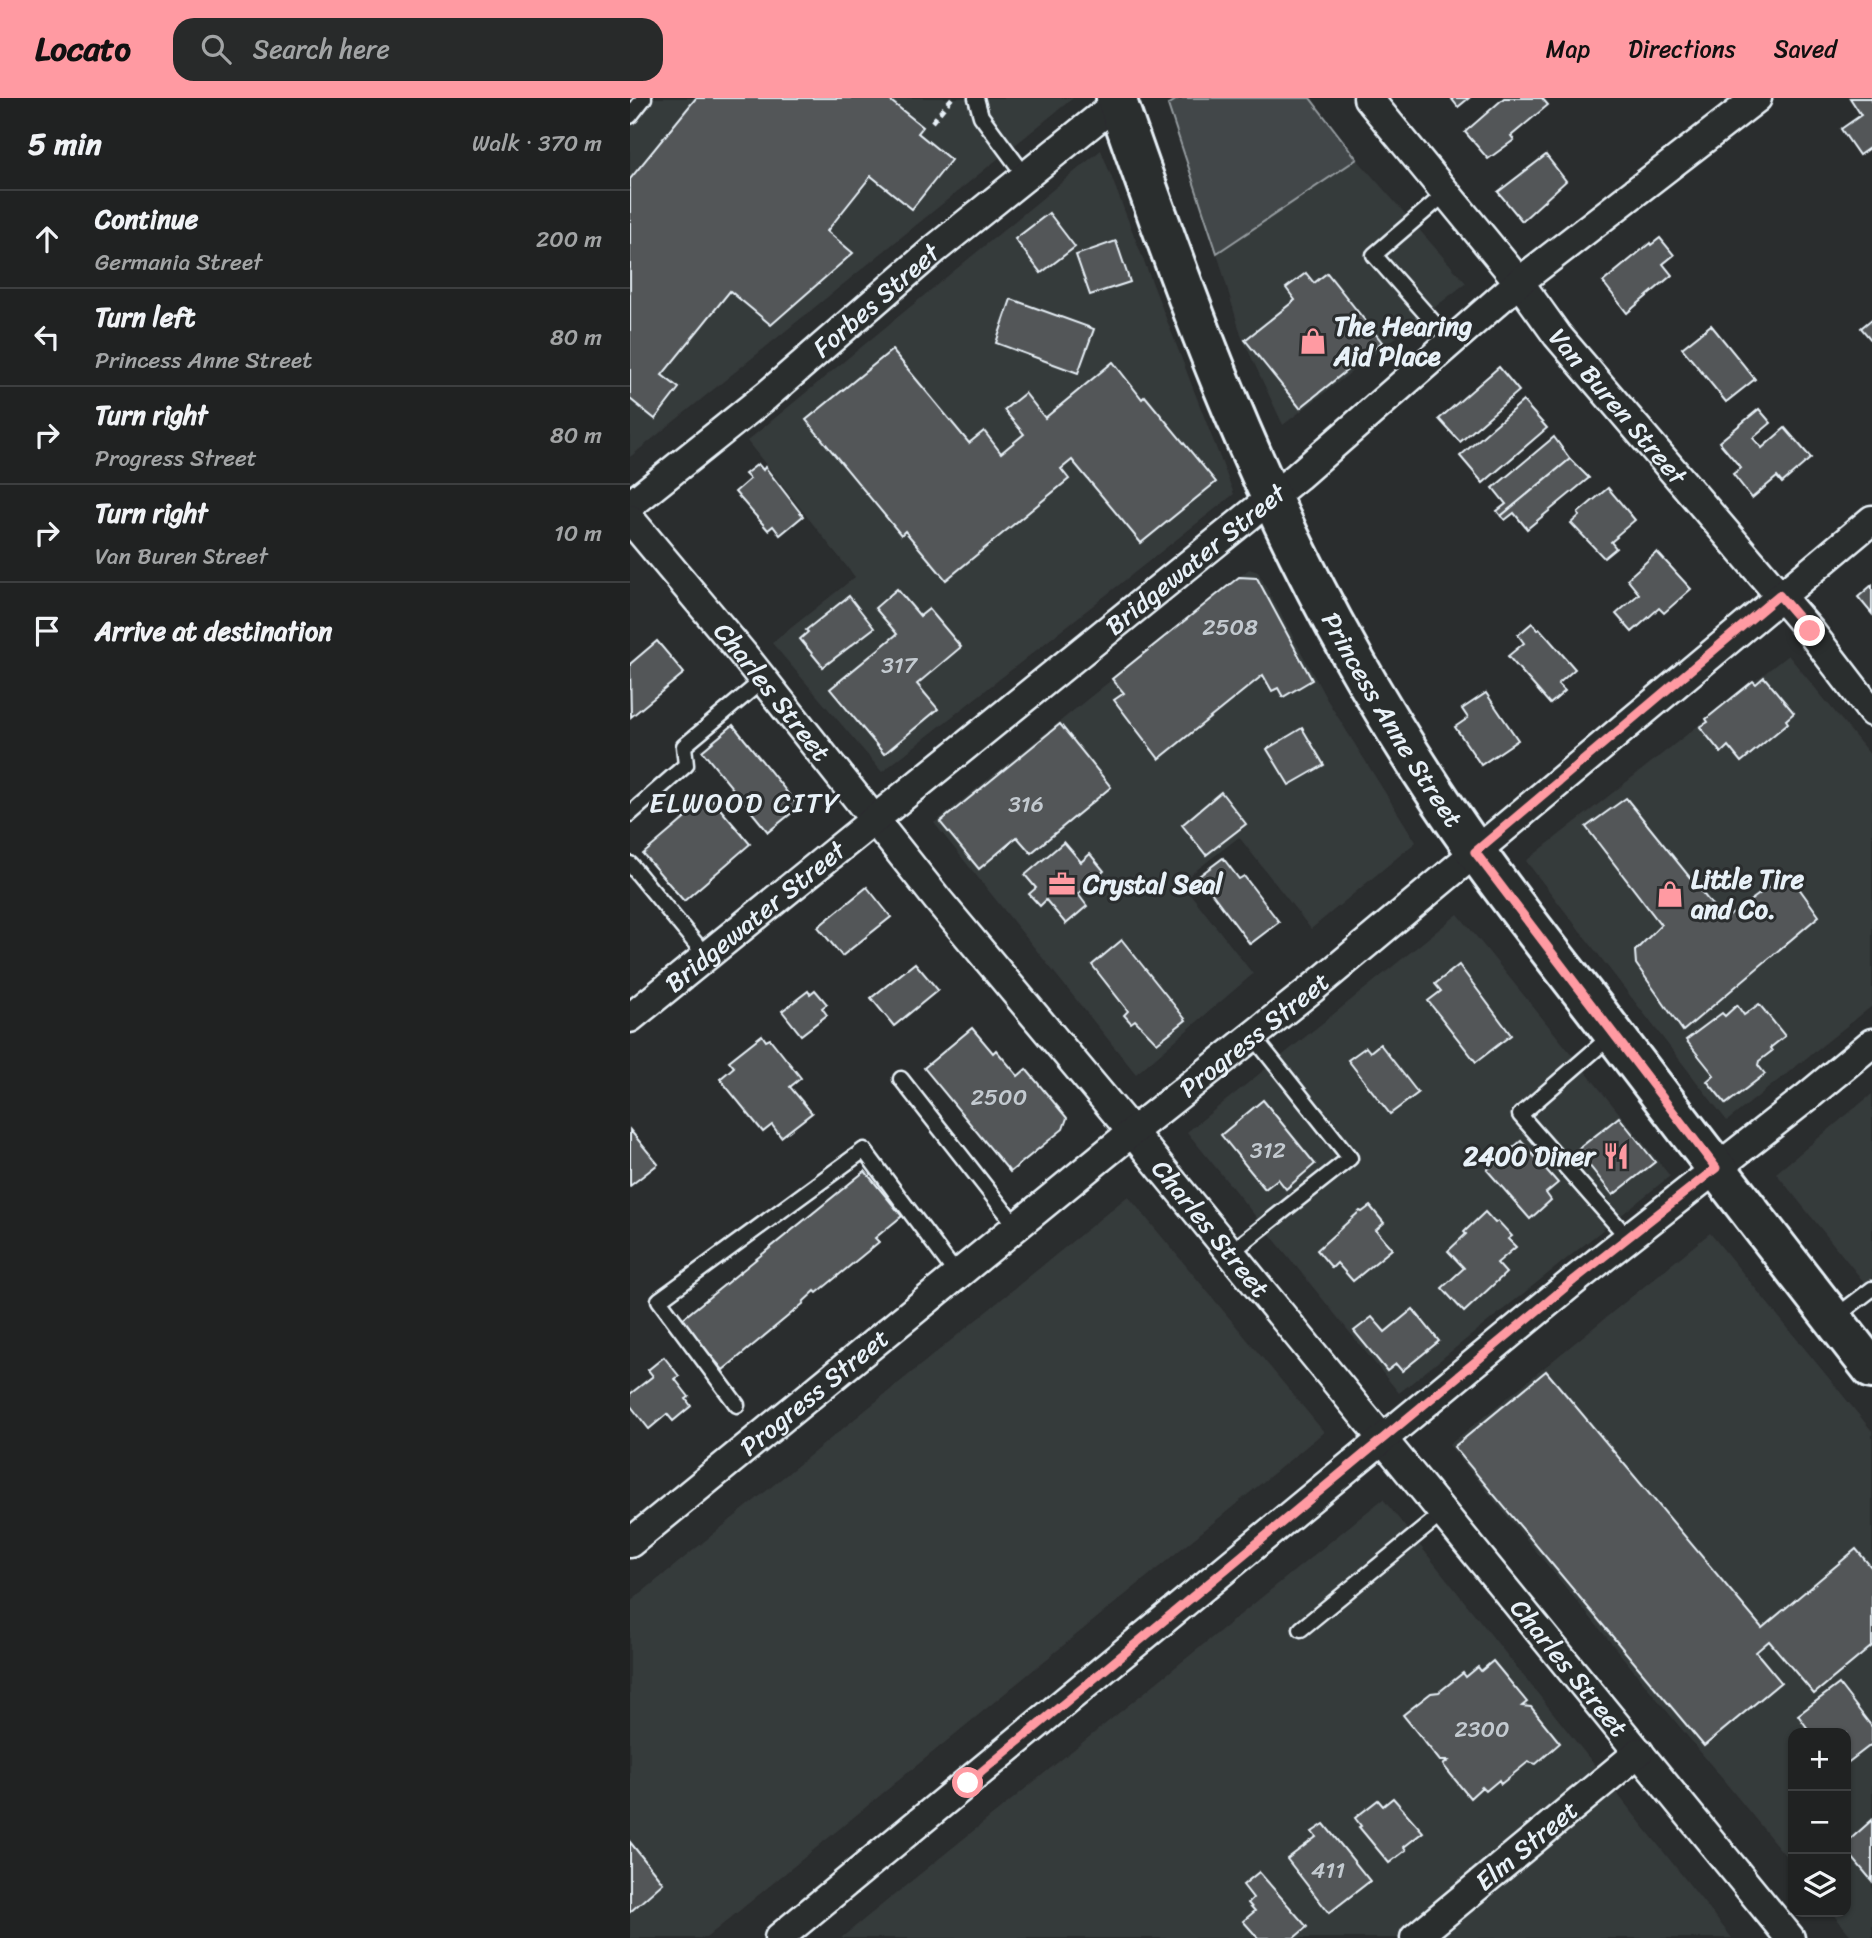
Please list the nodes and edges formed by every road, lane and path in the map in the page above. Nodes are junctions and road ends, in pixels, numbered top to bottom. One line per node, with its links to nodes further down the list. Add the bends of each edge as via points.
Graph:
1 (644, 98): 7 (lane)
2 (952, 98): 8 (path)
3 (976, 98): 9 (lane, via 981,116)
4 (1368, 98): 10 (street, Van Buren Street)
5 (1757, 98): 11 (street, Bridgewater Street)
6 (1119, 99): 9 (street, Forbes Street); 13 (main road, Princess Anne Street, via 1142,174 1218,375)
7 (630, 116)
8 (932, 122)
9 (1026, 177): 14 (street, Forbes Street)
10 (1447, 193): 11 (street, Van Buren Street); 12 (lane, via 1374,255)
11 (1520, 282): 12 (street, Bridgewater Street); 17 (street, Van Buren Street, via 1557,335)
12 (1451, 342): 13 (street, Bridgewater Street)
13 (1270, 498): 21 (street, Bridgewater Street); 22 (main road, Princess Anne Street, via 1350,653)
14 (630, 505)
15 (630, 519): 18 (street, Charles Street)
16 (1872, 520): 17 (street, Progress Street)
17 (1779, 595): 19 (street, Van Buren Street); 22 (street, Progress Street)
18 (763, 680): 20 (lane, via 684,746 686,765); 21 (street, Charles Street)
19 (1872, 712)
20 (630, 814)
21 (874, 820): 24 (street, Bridgewater Street); 30 (street, Charles Street)
22 (1475, 852): 26 (main road, Princess Anne Street); 27 (street, Progress Street)
23 (630, 864): 24 (lane)
24 (706, 956): 25 (street, Bridgewater Street)
25 (630, 1018)
26 (1613, 1034): 31 (main road, Princess Anne Street); 33 (lane, via 1520,1115)
27 (1253, 1036): 30 (street, Progress Street); 34 (lane, via 1350,1158)
28 (1872, 1043): 31 (street)
29 (901, 1079): 32 (lane)
30 (1132, 1132): 32 (street, Progress Street); 34 (street, Charles Street)
31 (1716, 1168): 33 (street); 37 (main road, Princess Anne Street)
32 (1017, 1227): 35 (street, Progress Street)
33 (1628, 1238): 40 (street)
34 (1230, 1252): 40 (street, Charles Street)
35 (957, 1275): 39 (lane, via 864,1150 659,1300); 42 (street, Progress Street)
36 (1872, 1289): 37 (lane)
37 (1833, 1319): 38 (main road, Princess Anne Street)
38 (1872, 1369)
39 (737, 1405)
40 (1382, 1438): 41 (street, Charles Street); 45 (street)
41 (1443, 1513): 43 (lane); 44 (street, Charles Street)
42 (630, 1543)
43 (1301, 1629)
44 (1639, 1752): 46 (street, Elm Street); 47 (street, Charles Street)
45 (779, 1938)
46 (1415, 1938)
47 (1790, 1938)

